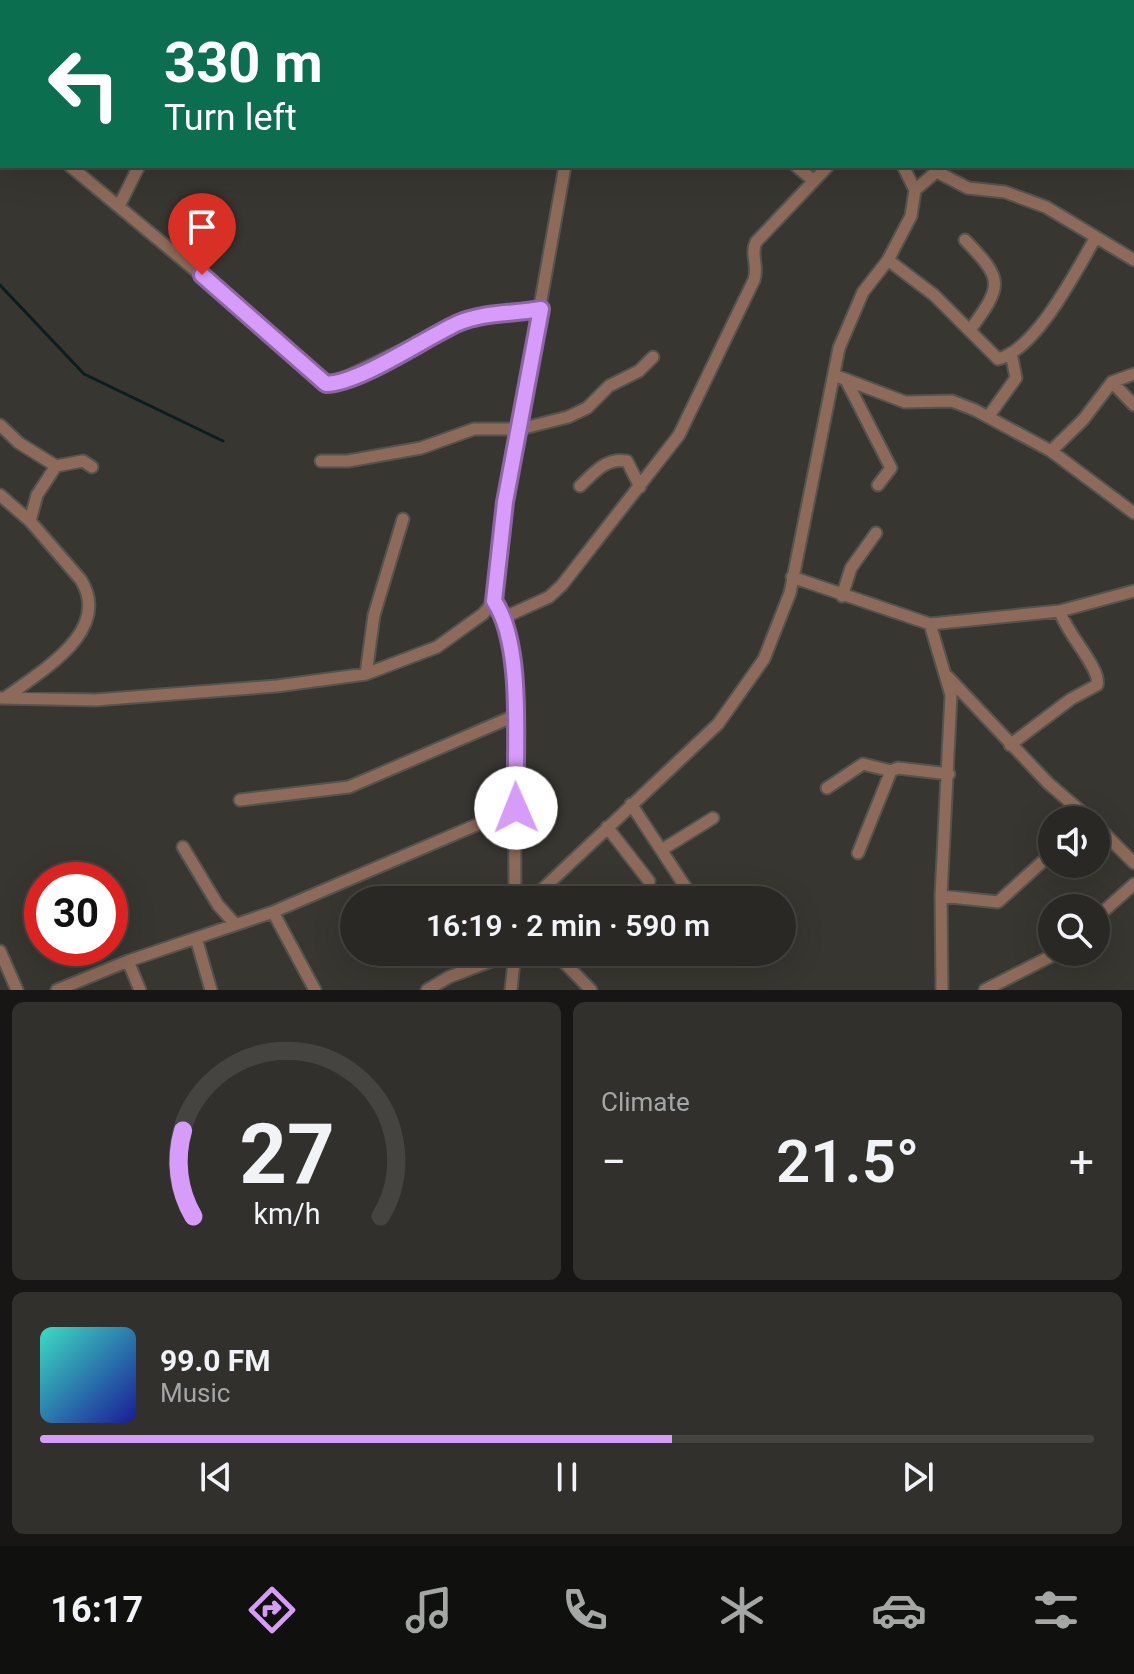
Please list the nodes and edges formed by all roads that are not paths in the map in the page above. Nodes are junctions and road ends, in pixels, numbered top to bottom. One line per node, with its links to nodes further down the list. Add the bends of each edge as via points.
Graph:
1 (72, 168): 10 (street)
2 (138, 168): 10 (street)
3 (565, 168): 15 (street)
4 (798, 168): 8 (street)
5 (826, 168): 8 (street)
6 (904, 168): 9 (street)
7 (940, 169): 9 (street); 11 (street, via 968,188 1005,192 1046,207)
8 (814, 181): 33 (street, via 756,242 758,271 704,388 679,435)
9 (915, 190): 13 (street, via 911,216)
10 (119, 206): 15 (street, via 326,384 458,323 487,314)
11 (1096, 237): 14 (street); 17 (street, via 1033,335)
12 (965, 240): 16 (street, via 997,278 996,289)
13 (888, 260): 16 (street); 20 (street, via 848,322)
14 (1134, 260)
15 (541, 309): 26 (street)
16 (970, 330): 17 (street, via 993,357)
17 (1011, 353): 24 (street, via 1016,378)
18 (653, 357): 26 (street, via 597,395 587,408)
19 (1134, 374): 22 (street)
20 (834, 375): 21 (street); 39 (street)
21 (846, 380): 24 (street, via 905,402 952,401); 31 (street, via 891,468)
22 (1112, 382): 23 (street); 27 (street)
23 (1134, 405)
24 (988, 417): 27 (street)
25 (0, 425): 29 (street)
26 (520, 429): 28 (street, via 474,429 421,448); 42 (street)
27 (1051, 451): 35 (street)
28 (321, 461)
29 (56, 466): 30 (street, via 83,461); 37 (street, via 37,495)
30 (92, 467)
31 (878, 485)
32 (580, 486): 33 (street, via 616,459 627,461)
33 (640, 487): 44 (street, via 562,585 549,597)
34 (0, 495): 37 (street)
35 (1134, 513)
36 (403, 519): 46 (street, via 374,615)
37 (30, 521): 48 (street, via 81,580 87,613 83,631 67,649)
38 (876, 533): 41 (street, via 851,568)
39 (792, 577): 41 (street); 55 (street, via 784,615 740,698)
40 (1134, 591): 43 (street)
41 (842, 596): 45 (street)
42 (494, 601): 44 (street); 46 (street, via 437,647)
43 (1060, 611): 45 (street); 50 (street, via 1064,627 1097,673 1097,685)
44 (505, 617): 49 (street, via 514,662)
45 (930, 624): 47 (street)
46 (366, 674): 48 (street, via 95,700)
47 (948, 677): 50 (street); 52 (street)
48 (3, 698)
49 (514, 716): 54 (street, via 349,787); 57 (street)
50 (1010, 745): 56 (street)
51 (891, 771): 52 (street); 53 (street, via 863,764); 63 (street)
52 (949, 774): 71 (street)
53 (827, 788)
54 (240, 800)
55 (631, 804): 59 (street); 62 (street)
56 (1075, 806)
57 (516, 808): 68 (street); 73 (street)
58 (713, 818): 62 (street)
59 (607, 827): 66 (street); 69 (street)
60 (1110, 840): 64 (street)
61 (183, 847): 74 (street)
62 (663, 849): 70 (street)
63 (858, 853)
64 (1134, 863)
65 (1038, 866): 71 (street, via 998,902)
66 (649, 881)
67 (1134, 884): 72 (street)
68 (515, 886)
69 (546, 886)
70 (685, 886)
71 (941, 896): 91 (street)
72 (1110, 905)
73 (273, 912): 74 (street); 87 (street)
74 (235, 924): 75 (street)
75 (196, 938): 77 (street); 86 (street)
76 (0, 951): 83 (street)
77 (128, 961): 85 (street)
78 (1038, 963): 92 (street)
79 (116, 966): 84 (street)
80 (478, 966): 88 (street)
81 (514, 966): 89 (street)
82 (568, 966): 90 (street)
83 (17, 990)
84 (57, 990)
85 (140, 990)
86 (211, 990)
87 (315, 990)
88 (427, 990)
89 (511, 990)
90 (591, 990)
91 (942, 990)
92 (985, 990)

